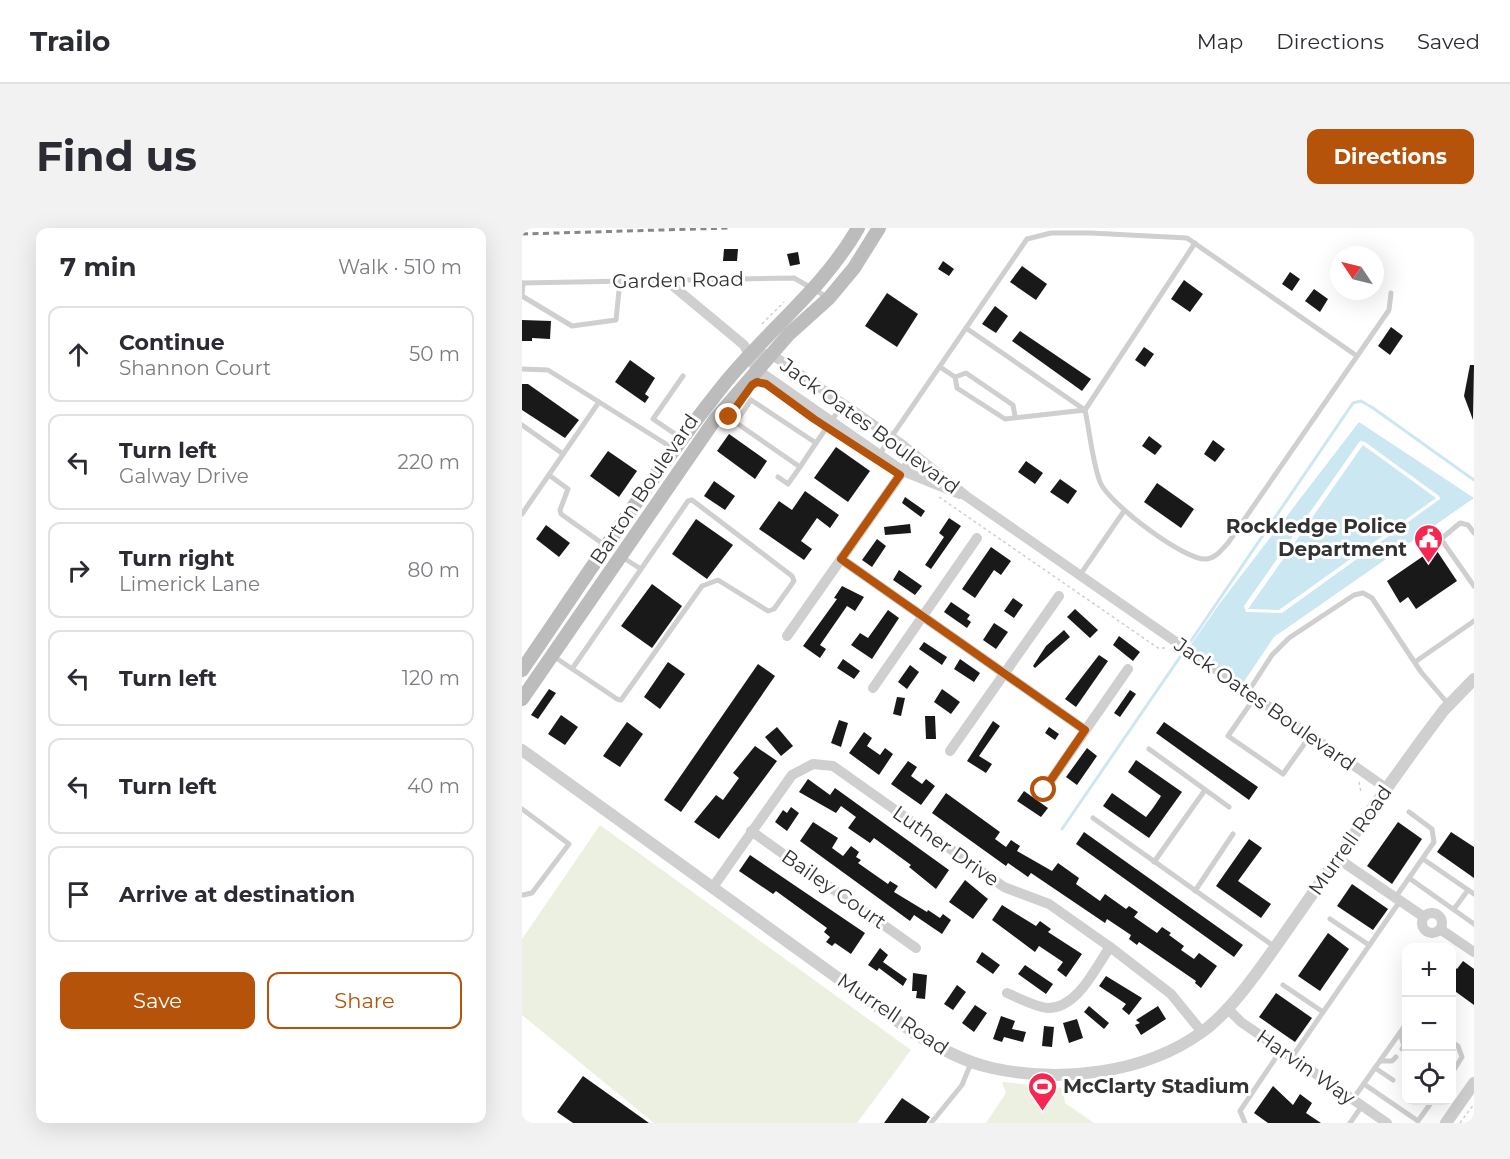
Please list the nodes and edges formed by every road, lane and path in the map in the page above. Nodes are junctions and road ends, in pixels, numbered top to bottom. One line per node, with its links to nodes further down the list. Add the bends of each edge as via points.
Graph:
1 (858, 228): 7 (main road, Barton Boulevard)
2 (879, 228): 10 (main road, Barton Boulevard, via 860,260)
3 (1195, 243): 11 (lane, via 1187,238 1142,234 1051,233 1027,239); 14 (lane); 22 (lane)
4 (620, 281): 5 (lane, Garden Road); 6 (lane, Garden Road); 9 (lane, via 616,320 572,326)
5 (667, 281): 7 (lane, Garden Road, via 794,278); 13 (street, via 744,345)
6 (522, 283): 9 (lane)
7 (815, 288): 10 (lane, Garden Road); 13 (main road, Barton Boulevard)
8 (1391, 293): 14 (lane, via 1389,310)
9 (522, 296)
10 (829, 298): 12 (main road, Barton Boulevard)
11 (966, 328): 15 (lane); 22 (lane)
12 (771, 354): 13 (street, Jack Oates Boulevard); 17 (main road, Barton Boulevard); 21 (street, Jack Oates Boulevard)
13 (749, 355): 17 (street, Jack Oates Boulevard); 30 (main road, Barton Boulevard)
14 (1357, 356): 41 (lane, via 1218,555 1207,560 1192,558)
15 (940, 367): 19 (lane); 28 (lane)
16 (522, 369): 20 (lane, via 548,370)
17 (756, 369): 23 (main road, Barton Boulevard); 25 (street, Jack Oates Boulevard)
18 (683, 376): 30 (lane, via 653,419)
19 (955, 377): 24 (lane, via 957,388 1005,419); 24 (lane, via 966,373 1013,405)
20 (599, 402): 30 (lane); 31 (lane)
21 (843, 404): 25 (lane); 28 (street, Jack Oates Boulevard)
22 (1084, 410): 24 (lane); 41 (lane, via 1101,483)
23 (721, 412): 26 (lane); 34 (main road, Barton Boulevard)
24 (1015, 416)
25 (832, 421): 29 (lane); 32 (street, Jack Oates Boulevard)
26 (736, 422): 29 (lane, via 752,400); 35 (lane)
27 (522, 425): 31 (lane)
28 (892, 437): 32 (lane); 33 (street, Jack Oates Boulevard)
29 (816, 443): 35 (lane)
30 (679, 445): 34 (main road); 45 (main road, Barton Boulevard)
31 (563, 454): 37 (lane)
32 (879, 454): 36 (street, Jack Oates Boulevard)
33 (915, 454): 36 (street); 40 (street, Jack Oates Boulevard)
34 (688, 459): 46 (main road, Barton Boulevard)
35 (800, 466): 38 (lane, via 788,484)
36 (903, 471): 40 (street, Jack Oates Boulevard); 47 (street)
37 (549, 475): 42 (lane); 45 (lane, via 568,489 561,514)
38 (778, 477)
39 (937, 495): 55 (path, via 1158,648)
40 (966, 496): 49 (street, Jack Oates Boulevard)
41 (1124, 512): 49 (lane)
42 (522, 514)
43 (1474, 533): 50 (lane, via 1461,523 1442,539)
44 (977, 538): 52 (street)
45 (607, 547): 46 (main road); 60 (main road, Barton Boulevard)
46 (622, 556): 48 (lane); 56 (main road, Barton Boulevard)
47 (841, 559): 52 (street); 54 (street)
48 (641, 569): 58 (lane); 58 (lane, via 692,500 794,581 774,609 768,610 718,580 702,586 621,700)
49 (1080, 575): 64 (street, Jack Oates Boulevard)
50 (1474, 586)
51 (1059, 596): 61 (street)
52 (922, 617): 61 (street); 63 (street)
53 (1474, 621): 57 (lane)
54 (787, 636)
55 (1168, 648)
56 (553, 656): 58 (lane); 65 (main road, Barton Boulevard)
57 (1415, 662): 64 (lane, via 1372,598 1363,593 1289,638 1272,655); 66 (lane)
58 (572, 669)
59 (1128, 669): 67 (street)
60 (522, 670)
61 (1004, 674): 67 (street); 71 (street)
62 (1474, 680): 66 (street, Murrell Road)
63 (873, 688)
64 (1252, 695): 68 (street, Jack Oates Boulevard); 68 (lane, via 1228,736 1237,743 1283,774)
65 (522, 699)
66 (1449, 705): 73 (street, Murrell Road)
67 (1085, 730): 74 (street)
68 (1310, 736): 73 (street, Jack Oates Boulevard)
69 (1149, 749): 75 (lane)
70 (522, 750): 87 (street, Murrell Road)
71 (950, 750)
72 (1358, 779): 76 (path)
73 (1386, 788): 83 (street, Murrell Road)
74 (1044, 790)
75 (1205, 790): 77 (lane); 85 (lane)
76 (1361, 792)
77 (1228, 807)
78 (522, 809): 91 (lane, via 569,844 532,893)
79 (1409, 812): 84 (lane, via 1435,835)
80 (1093, 818): 85 (lane)
81 (751, 831): 87 (street, Luther Drive); 97 (street, Luther Drive, via 792,775 813,764 833,766 1004,887 1049,904); 99 (street, Bailey Court)
82 (1233, 834): 89 (lane)
83 (1337, 858): 92 (street); 98 (street, Murrell Road)
84 (1423, 859): 86 (lane); 88 (lane)
85 (1154, 862): 89 (lane)
86 (1409, 878): 92 (lane); 93 (lane)
87 (713, 887): 113 (street, Murrell Road, via 914,1033)
88 (1468, 890): 90 (lane); 93 (lane)
89 (1195, 891): 98 (lane)
90 (1474, 894)
91 (523, 895)
92 (1397, 900): 96 (lane); 100 (street, via 1424,917 1433,913 1440,916 1440,929)
93 (1454, 909): 95 (lane)
94 (1330, 919): 96 (lane)
95 (1474, 924)
96 (1369, 945): 104 (lane)
97 (1110, 946): 102 (street, via 1076,996 1061,1006 1046,1008); 106 (street, Luther Drive, via 1171,994)
98 (1275, 947): 103 (street, Murrell Road)
99 (916, 948)
100 (1474, 952)
101 (1283, 984): 104 (lane)
102 (1007, 993)
103 (1227, 1008): 106 (street, Murrell Road); 110 (street, Harvin Way)
104 (1323, 1012): 111 (lane)
105 (1402, 1030): 107 (lane)
106 (1202, 1032): 113 (street, Murrell Road, via 1160,1056 1077,1074 1026,1074)
107 (1400, 1033): 108 (lane); 114 (lane)
108 (1402, 1040)
109 (1456, 1045): 115 (lane, via 1462,1057)
110 (1281, 1050): 111 (street, Harvin Way); 124 (lane, via 1240,1111)
111 (1292, 1057): 120 (street, Harvin Way)
112 (1396, 1057): 114 (lane)
113 (972, 1061): 123 (lane, via 962,1085)
114 (1381, 1061): 116 (lane)
115 (1456, 1067)
116 (1375, 1068): 117 (lane); 119 (lane)
117 (1393, 1080)
118 (1474, 1083): 127 (street)
119 (1364, 1084): 120 (lane); 122 (lane, via 1418,1121)
120 (1358, 1102): 125 (lane); 126 (street, Harvin Way)
121 (1474, 1104): 128 (path)
122 (1429, 1105)
123 (931, 1123)
124 (1245, 1123)
125 (1350, 1123)
126 (1387, 1123)
127 (1446, 1123)
128 (1461, 1123)

